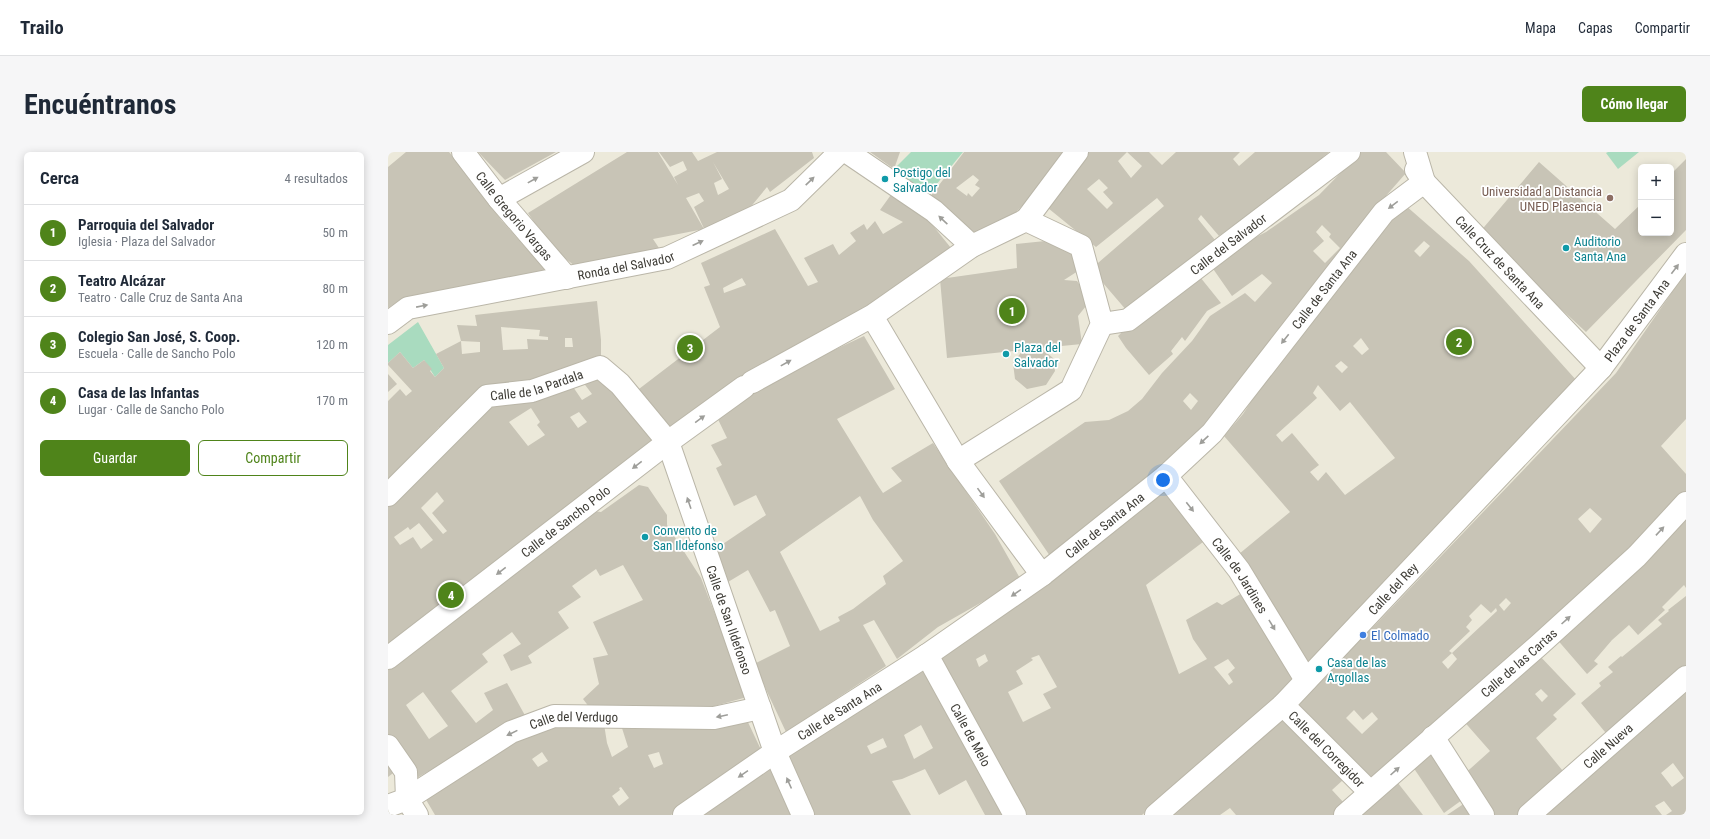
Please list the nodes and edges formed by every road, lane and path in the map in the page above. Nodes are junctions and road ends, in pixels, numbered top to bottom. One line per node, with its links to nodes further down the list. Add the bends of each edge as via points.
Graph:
1 (463, 152): 10 (street, Calle Gregorio Vargas)
2 (583, 152): 10 (street, one-way to 2)
3 (840, 152): 14 (street, Ronda del Salvador, one-way to 3, via 667,258 791,200)
4 (847, 152): 12 (street, one-way to 4, via 934,211)
5 (1077, 152): 11 (street)
6 (1350, 152): 17 (street, Calle del Salvador, via 1128,320)
7 (1404, 152): 9 (street, Calle Cruz de Santa Ana)
8 (1415, 152): 9 (street)
9 (1424, 182): 18 (street, Calle Cruz de Santa Ana); 21 (street, Calle de Santa Ana, one-way to 21, via 1384,212 1212,433)
10 (499, 199): 14 (street, Calle Gregorio Vargas)
11 (1026, 220): 12 (street); 17 (street, via 1081,246)
12 (972, 246): 15 (street)
13 (1686, 254): 18 (street, Plaza de Santa Ana, one-way to 13)
14 (567, 278): 16 (street, Ronda del Salvador, one-way to 14, via 408,308)
15 (872, 316): 19 (street, Calle de Sancho Polo, one-way to 15, via 748,385); 20 (street)
16 (388, 323)
17 (1102, 324): 20 (street, via 1071,390)
18 (1601, 368): 28 (street, Calle del Rey)
19 (668, 442): 22 (street, Calle de la Pardala, via 620,384 600,367 532,391 487,396); 26 (street, Calle de Sancho Polo, one-way to 26); 30 (street, Calle de San Ildefonso, one-way to 19)
20 (958, 462): 24 (street, one-way to 24)
21 (1166, 476): 24 (street, Calle de Santa Ana); 28 (street, Calle de Jardines, one-way to 28, via 1239,570)
22 (388, 495)
23 (1686, 503): 31 (street, Calle de las Cartas, one-way to 23, via 1637,556)
24 (1042, 575): 25 (street, Calle de Santa Ana, one-way to 25)
25 (927, 655): 33 (street, Calle de Santa Ana); 38 (street, Calle de Melo)
26 (388, 658)
27 (1686, 677): 42 (street, Calle Nueva)
28 (1306, 680): 29 (street, Calle del Rey)
29 (1283, 705): 34 (street, Calle del Corregidor); 39 (street, Calle del Rey)
30 (760, 708): 33 (street, Calle de San Ildefonso); 35 (street, Calle del Verdugo, one-way to 35, via 714,718 554,716 511,732)
31 (1433, 737): 34 (street, Calle de las Cartas, one-way to 31); 41 (street)
32 (388, 746): 35 (street, via 406,772)
33 (775, 752): 36 (street, Calle de Santa Ana, one-way to 36); 37 (street, Calle de San Ildefonso, one-way to 33)
34 (1370, 792): 40 (street, Calle de las Cartas)
35 (404, 807)
36 (684, 815)
37 (804, 815)
38 (1015, 815)
39 (1156, 815)
40 (1344, 815)
41 (1483, 815)
42 (1529, 815)

